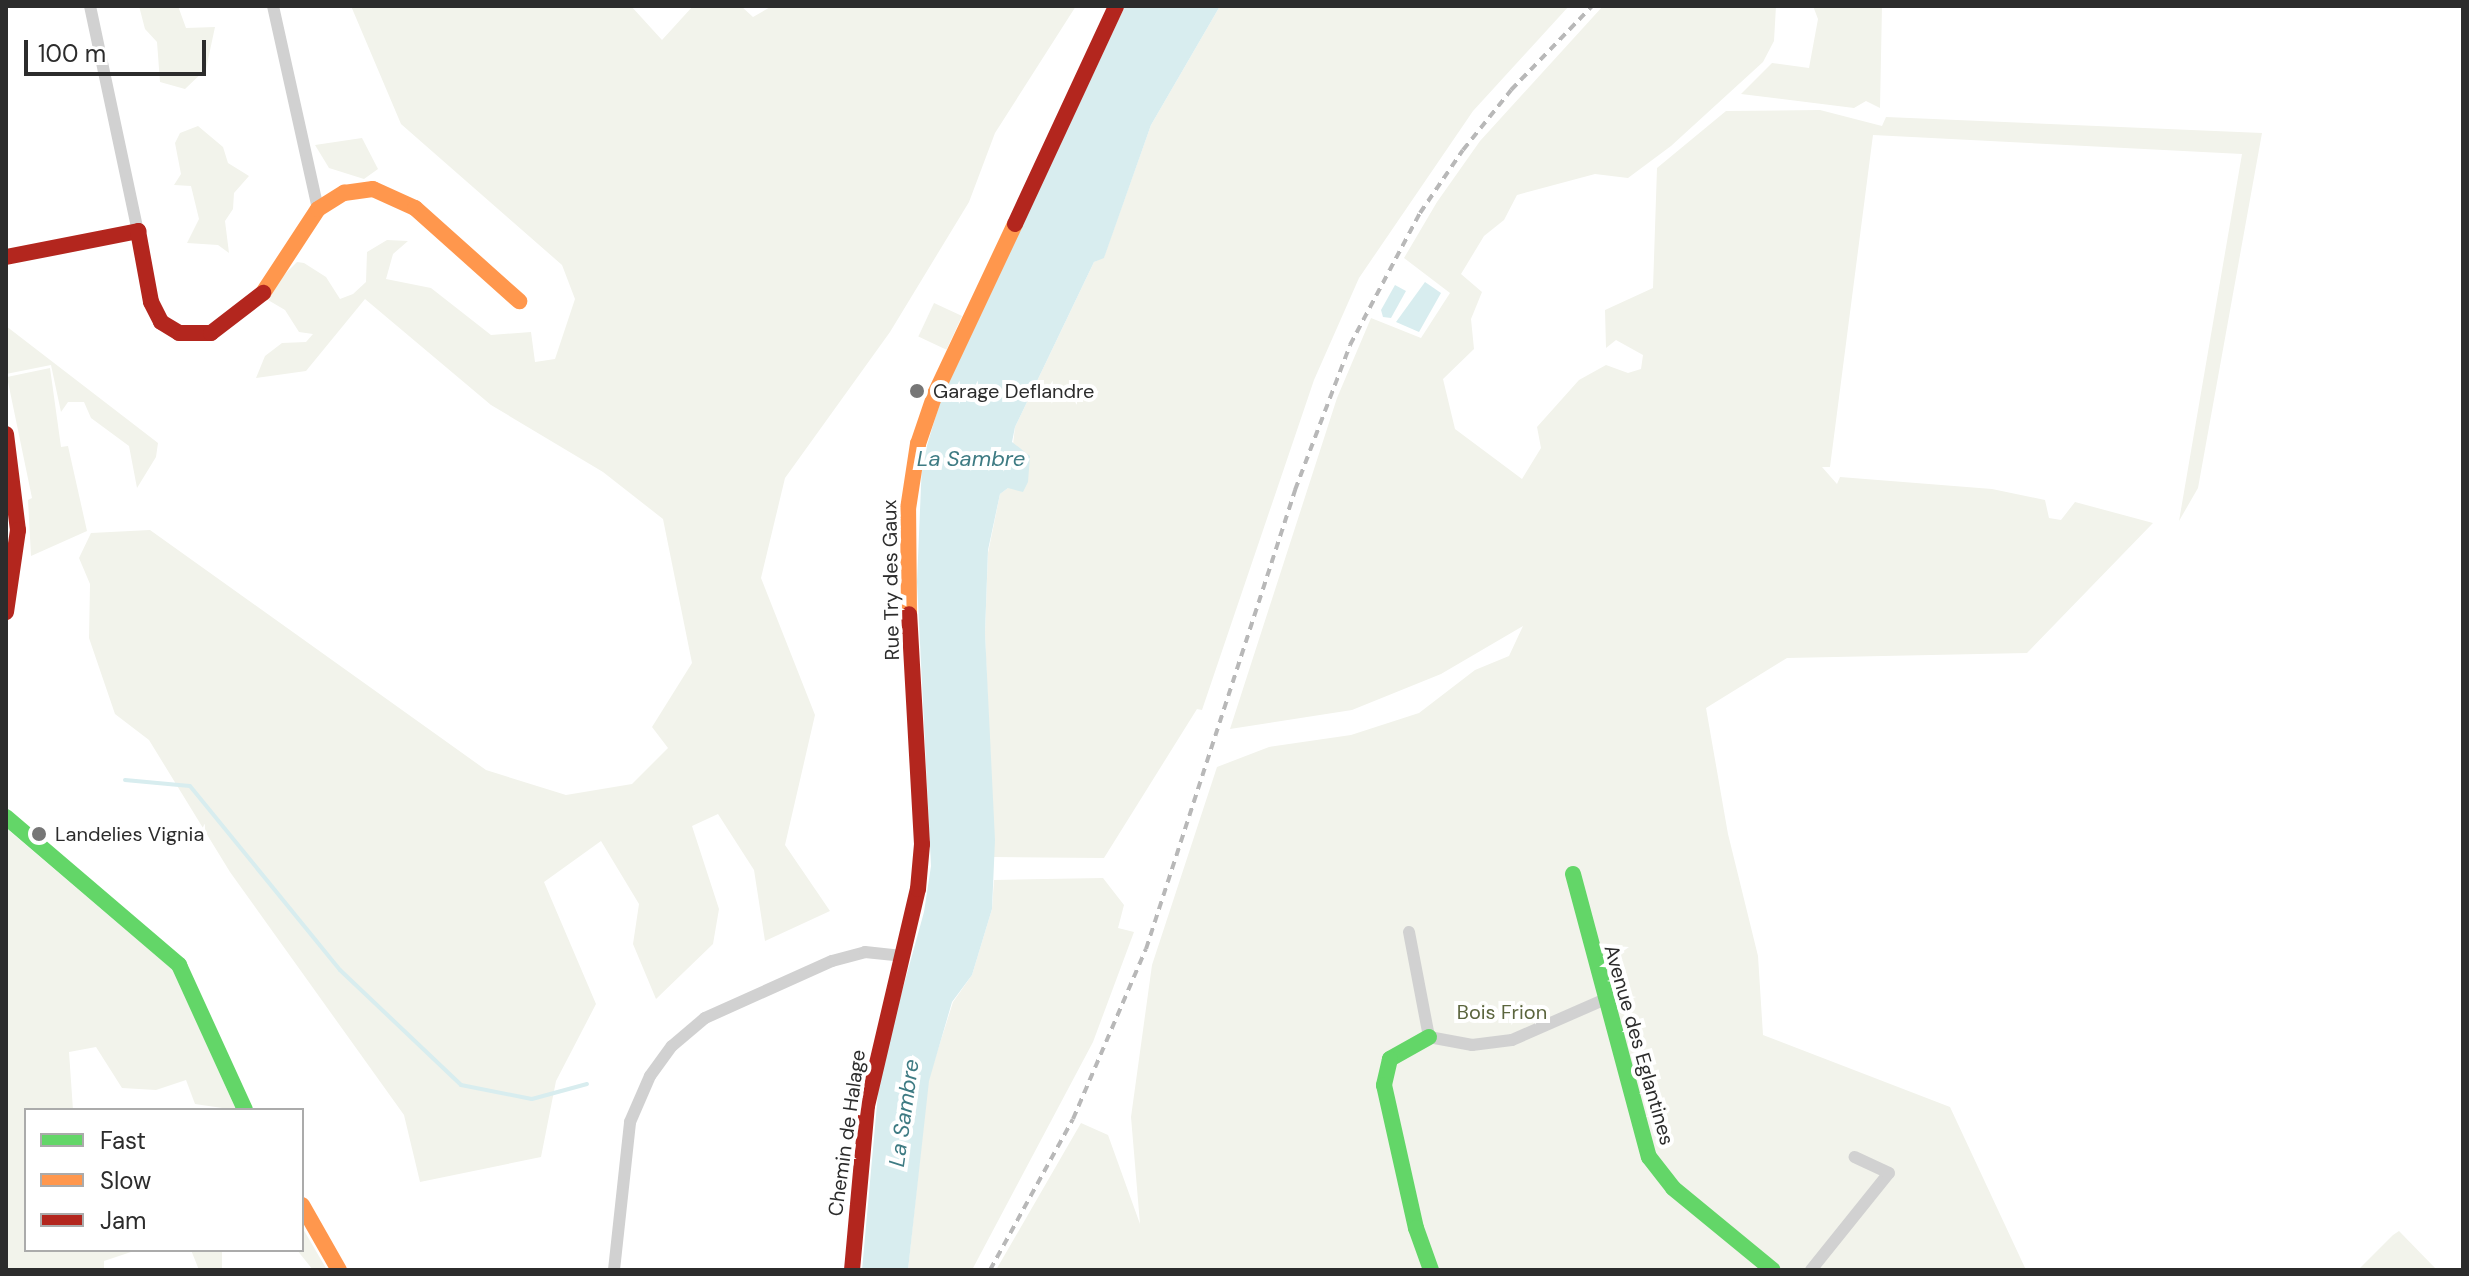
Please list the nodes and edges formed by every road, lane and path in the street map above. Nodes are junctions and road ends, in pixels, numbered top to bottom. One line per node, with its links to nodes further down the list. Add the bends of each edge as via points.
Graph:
1 (90, 6): 5 (street)
2 (273, 6): 4 (street)
3 (1116, 6): 13 (street, Rue Try des Gaux, via 941,380 918,444 908,509 907,574 922,844)
4 (318, 209): 5 (street, via 265,291 226,327 197,335 179,333 161,322 151,302); 7 (street, via 344,193 373,189 400,198)
5 (138, 231): 6 (street)
6 (6, 257)
7 (519, 301)
8 (6, 434): 9 (street, via 18,530)
9 (6, 612)
10 (6, 817): 16 (street, via 179,965)
11 (1573, 874): 14 (street, Avenue des Eglantines)
12 (1409, 932): 15 (street)
13 (902, 956): 20 (street, via 865,952 832,961 705,1018 672,1046 650,1076 630,1122); 21 (street, Chemin de Halage, via 867,1106)
14 (1603, 1000): 15 (street, via 1512,1040 1472,1045); 23 (street, Avenue des Eglantines, via 1649,1157 1673,1188)
15 (1429, 1037): 22 (street, via 1390,1059 1384,1085)
16 (244, 1108)
17 (1855, 1157): 24 (street, via 1889,1173)
18 (304, 1209): 19 (street)
19 (339, 1270)
20 (614, 1270)
21 (852, 1270)
22 (1431, 1270)
23 (1773, 1270)
24 (1811, 1270)

